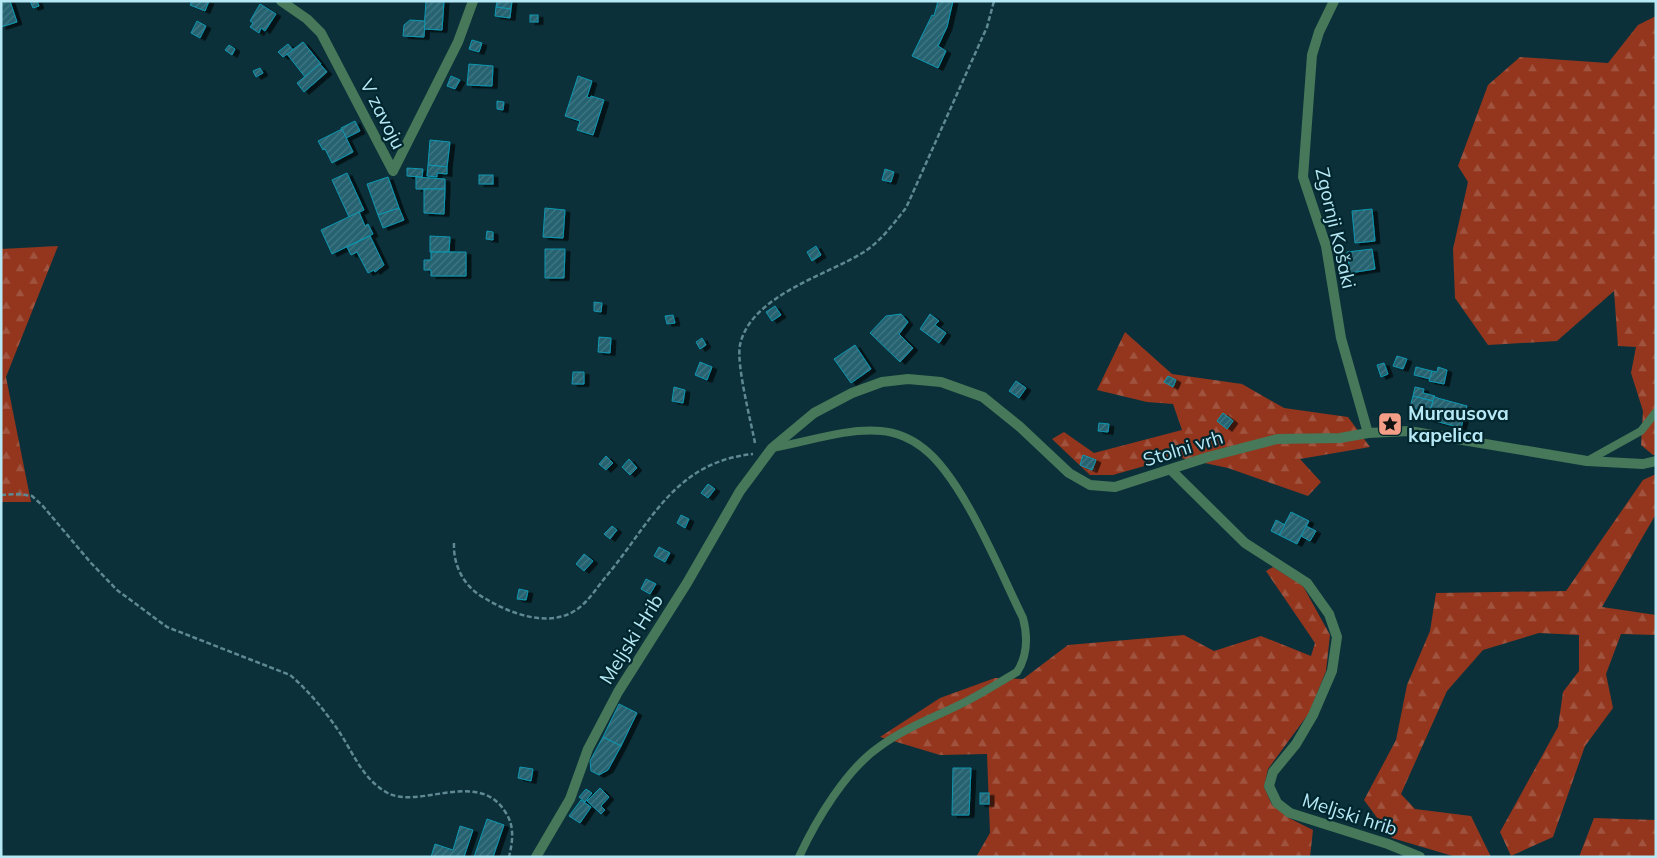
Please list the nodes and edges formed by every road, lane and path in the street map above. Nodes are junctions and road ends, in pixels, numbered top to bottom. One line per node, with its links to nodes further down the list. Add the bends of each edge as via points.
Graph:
1 (281, 1): 2 (street, V zavoju, via 321,33 393,171 458,42)
2 (474, 1)
3 (994, 1): 7 (path, via 987,27 906,208 866,251 782,295 759,312 746,329 740,346 741,365)
4 (1334, 1): 6 (street, Zgornji Košaki, via 1312,55 1303,177 1326,246 1341,338)
5 (1656, 412): 10 (lane, via 1642,431)
6 (1368, 433): 10 (street, Stolni vrh, via 1409,431); 12 (street, Stolni vrh, via 1340,438 1277,439)
7 (755, 443)
8 (772, 448): 12 (street, Stolni vrh, via 814,414 852,393 882,382 908,379 941,382 983,397 1069,473 1090,486 1115,487); 16 (street, Meljski Hrib, via 740,491 618,692 588,750 570,799); 17 (lane, via 863,430 903,436 923,448 964,501 1023,618 1026,631 1026,647 1017,672 898,735 857,765)
9 (757, 454): 14 (path, via 722,460 686,478 659,504 627,553 592,594 576,610 561,616 548,619 527,616 484,599 465,582 456,567)
10 (1587, 461): 11 (street, Stolni vrh, via 1643,464)
11 (1656, 461)
12 (1171, 470): 18 (street, Meljski hrib, via 1245,543 1307,583 1329,614 1337,637 1332,671 1313,715 1296,744 1272,772 1269,786 1277,803 1290,813)
13 (1, 495): 15 (path, via 32,496 117,590 167,627 290,675 305,688 340,732 357,762 386,793 412,796 470,792 485,794 501,805 513,830)
14 (454, 543)
15 (509, 857)
16 (536, 857)
17 (799, 857)
18 (1420, 857)

